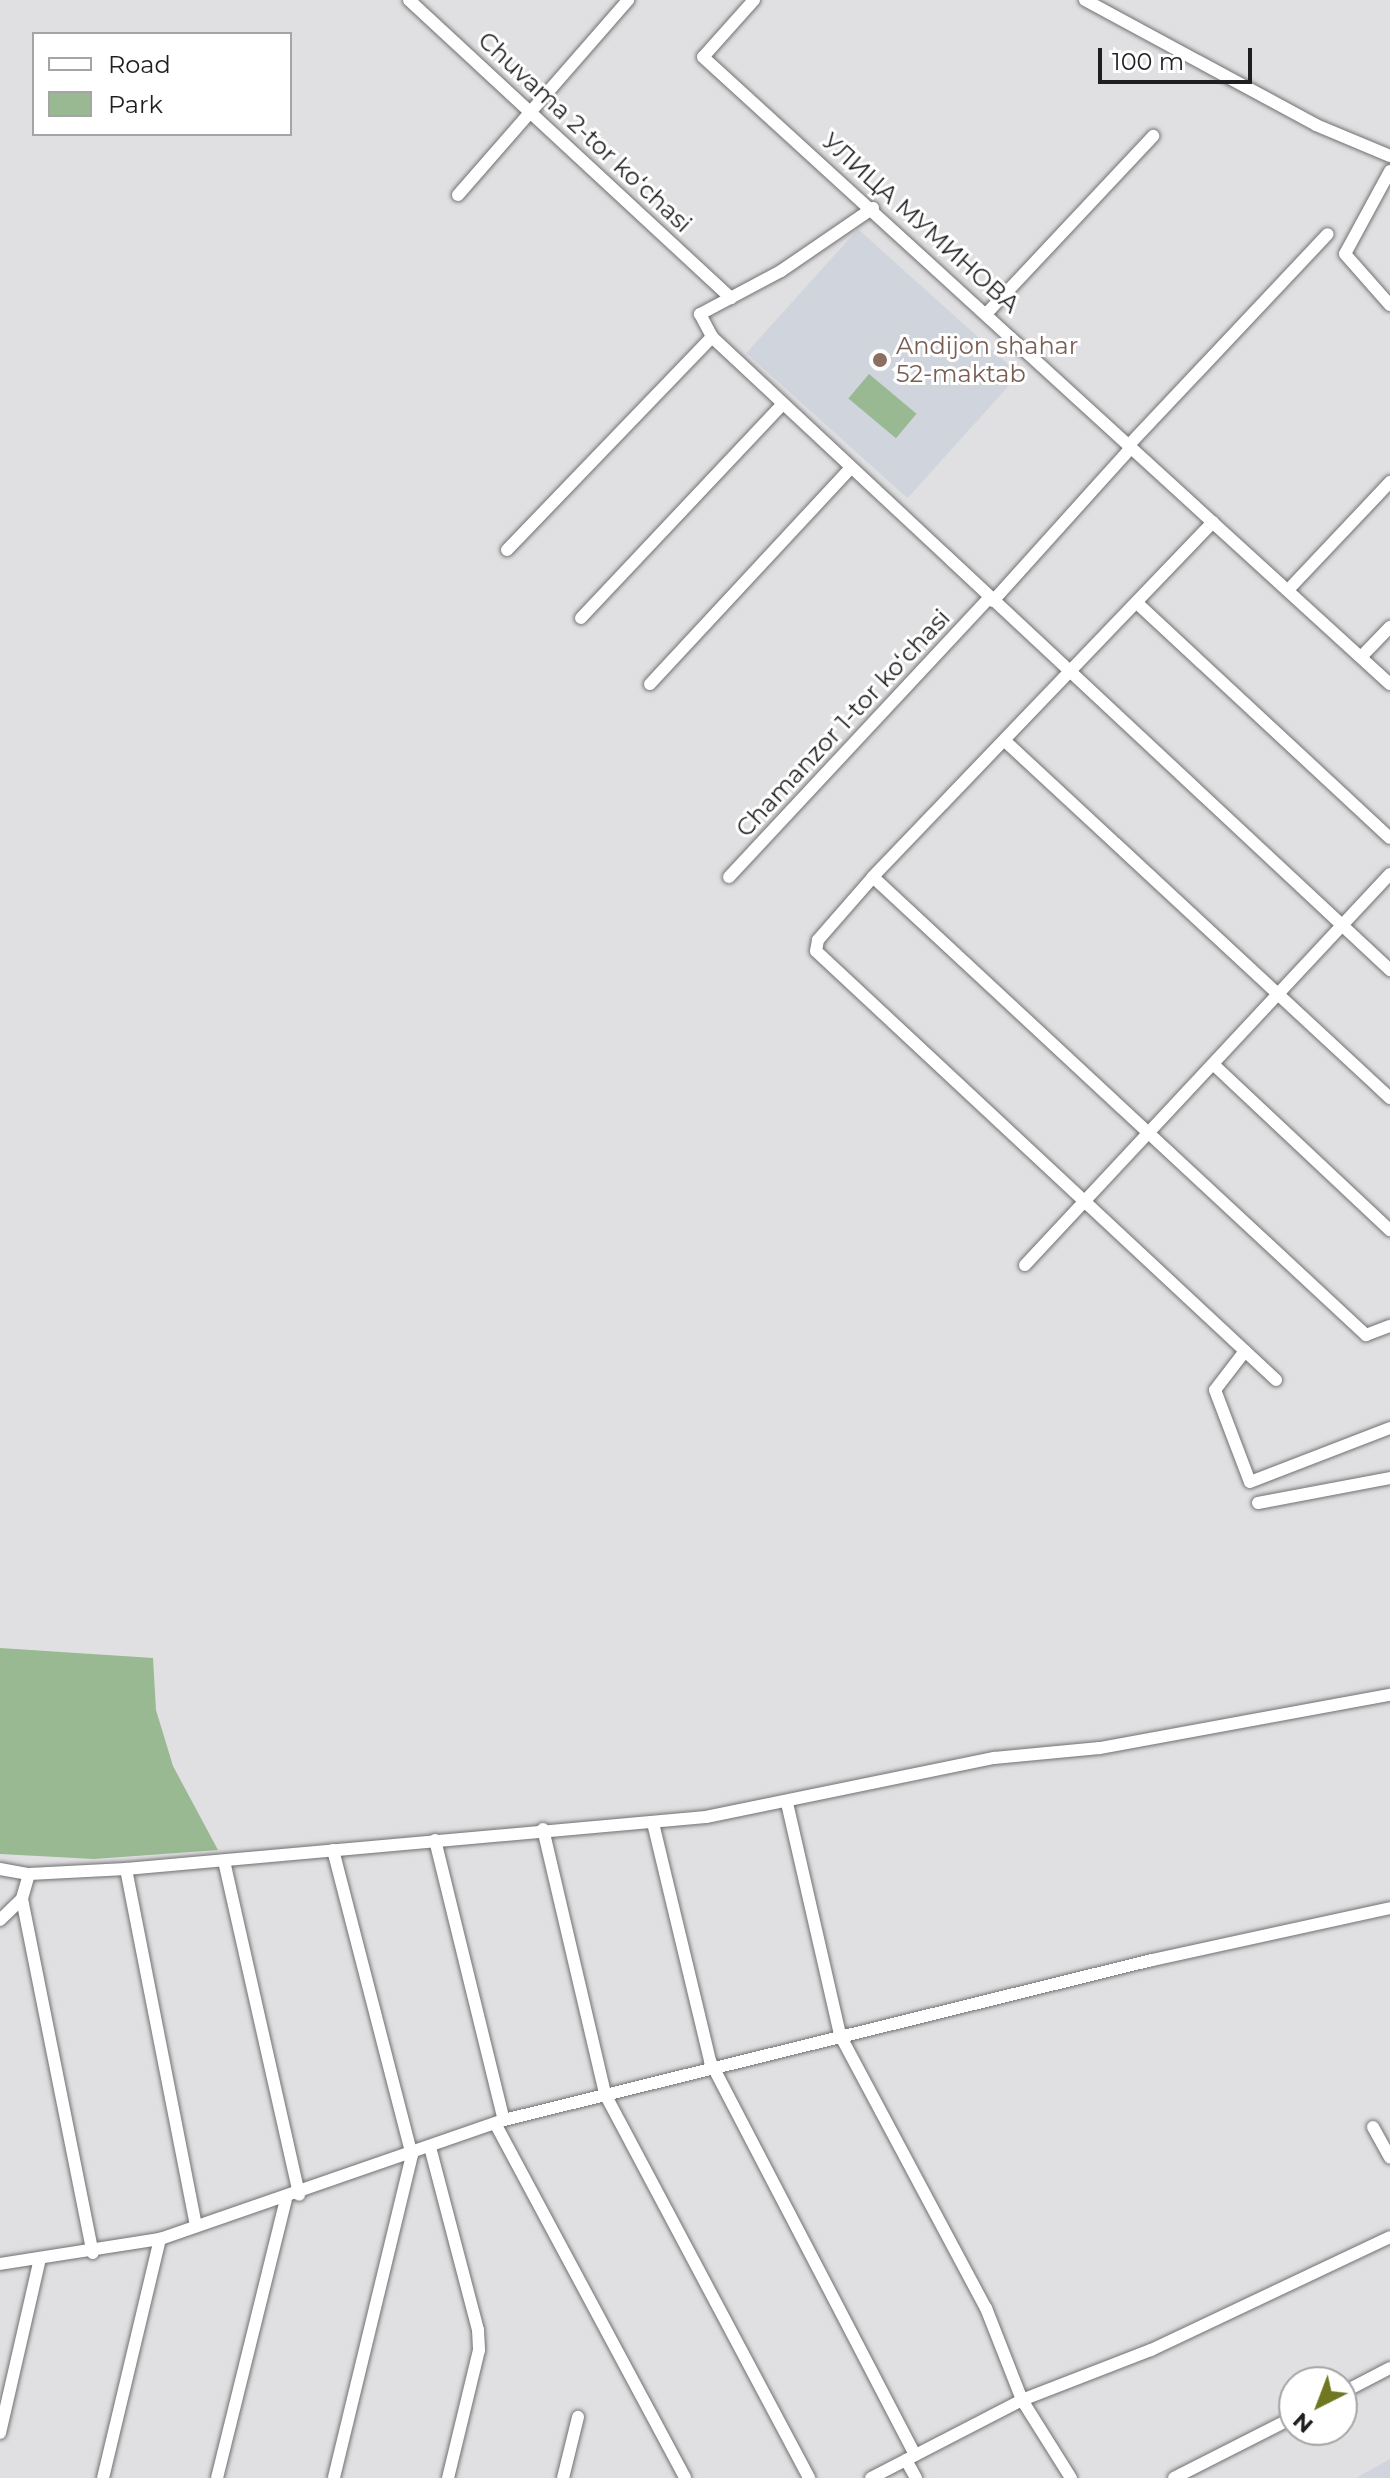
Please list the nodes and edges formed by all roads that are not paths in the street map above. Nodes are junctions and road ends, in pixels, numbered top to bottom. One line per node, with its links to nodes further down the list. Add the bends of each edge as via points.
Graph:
1 (409, 0): 5 (street, Chuvama 2-tor koʻchasi)
2 (628, 0): 5 (street)
3 (754, 0): 10 (street, УЛИЦА МУМИНОВА, via 703,57)
4 (1085, 0): 7 (street, via 1316,125)
5 (532, 112): 9 (street); 12 (street, Chuvama 2-tor koʻchasi)
6 (1153, 136): 14 (street)
7 (1390, 156)
8 (1390, 171): 13 (street, via 1345,254)
9 (458, 195)
10 (873, 208): 12 (street); 14 (street, УЛИЦА МУМИНОВА)
11 (1328, 234): 17 (street, Chamanzor 1-tor koʻchasi)
12 (731, 298): 15 (street, via 700,314)
13 (1390, 305)
14 (987, 313): 17 (street, УЛИЦА МУМИНОВА)
15 (712, 337): 16 (street); 21 (street)
16 (783, 404): 18 (street); 25 (street)
17 (1130, 447): 20 (street, УЛИЦА МУМИНОВА); 23 (street, Chamanzor 1-tor koʻchasi)
18 (851, 468): 23 (street); 29 (street)
19 (1390, 482): 22 (street)
20 (1213, 522): 22 (street, УЛИЦА МУМИНОВА); 24 (street)
21 (507, 550)
22 (1288, 590): 27 (street, УЛИЦА МУМИНОВА)
23 (991, 599): 28 (street); 34 (street, Chamanzor 1-tor koʻchasi)
24 (1137, 603): 28 (street); 32 (street)
25 (581, 618)
26 (1390, 627): 27 (street)
27 (1361, 657): 30 (street, УЛИЦА МУМИНОВА)
28 (1071, 672): 31 (street); 36 (street)
29 (650, 684)
30 (1390, 684)
31 (1005, 741): 35 (street); 38 (street)
32 (1390, 838)
33 (1390, 874): 36 (street)
34 (729, 877)
35 (873, 877): 41 (street); 42 (street, via 818,940 816,951)
36 (1343, 925): 37 (street); 38 (street)
37 (1390, 970)
38 (1279, 995): 39 (street); 40 (street)
39 (1213, 1064): 41 (street); 43 (street)
40 (1390, 1098)
41 (1145, 1134): 42 (street); 45 (street, via 1366,1335)
42 (1081, 1204): 44 (street); 46 (street)
43 (1390, 1230)
44 (1025, 1265)
45 (1390, 1326)
46 (1245, 1351): 47 (street); 48 (street, via 1215,1390 1250,1482)
47 (1276, 1380)
48 (1390, 1428)
49 (1390, 1478): 50 (street)
50 (1258, 1503)
51 (1390, 1695): 52 (street, via 1100,1748 941,1767)
52 (787, 1803): 53 (street); 64 (street)
53 (653, 1823): 54 (street); 65 (street)
54 (543, 1829): 55 (street); 66 (street)
55 (435, 1840): 56 (street); 67 (street)
56 (333, 1850): 57 (street); 70 (street)
57 (224, 1861): 59 (street); 72 (street)
58 (0, 1869): 60 (street)
59 (126, 1869): 60 (street); 74 (street)
60 (29, 1874): 61 (street)
61 (22, 1899): 63 (street); 77 (street)
62 (1390, 1908): 64 (street)
63 (0, 1920)
64 (840, 2035): 65 (street); 82 (street, via 986,2308)
65 (716, 2067): 66 (street); 86 (street)
66 (605, 2094): 67 (street); 93 (street)
67 (500, 2122): 69 (street); 92 (street)
68 (1373, 2127): 71 (street)
69 (430, 2147): 70 (street); 90 (street, via 478,2330 479,2350)
70 (412, 2155): 72 (street); 89 (street)
71 (1390, 2158)
72 (299, 2195): 73 (street)
73 (286, 2200): 74 (street); 88 (street)
74 (196, 2225): 76 (street)
75 (1390, 2237): 82 (street, via 1151,2350)
76 (160, 2239): 77 (street); 87 (street)
77 (93, 2253): 78 (street)
78 (40, 2259): 79 (street); 85 (street)
79 (0, 2264)
80 (1390, 2368): 81 (street)
81 (1358, 2385)
82 (1022, 2400): 86 (street); 96 (street)
83 (578, 2417): 91 (street)
84 (1278, 2425): 97 (street)
85 (0, 2433)
86 (910, 2457): 94 (street); 95 (street)
87 (103, 2478)
88 (217, 2478)
89 (334, 2478)
90 (448, 2478)
91 (563, 2478)
92 (685, 2478)
93 (809, 2478)
94 (871, 2478)
95 (916, 2478)
96 (1071, 2478)
97 (1174, 2478)

